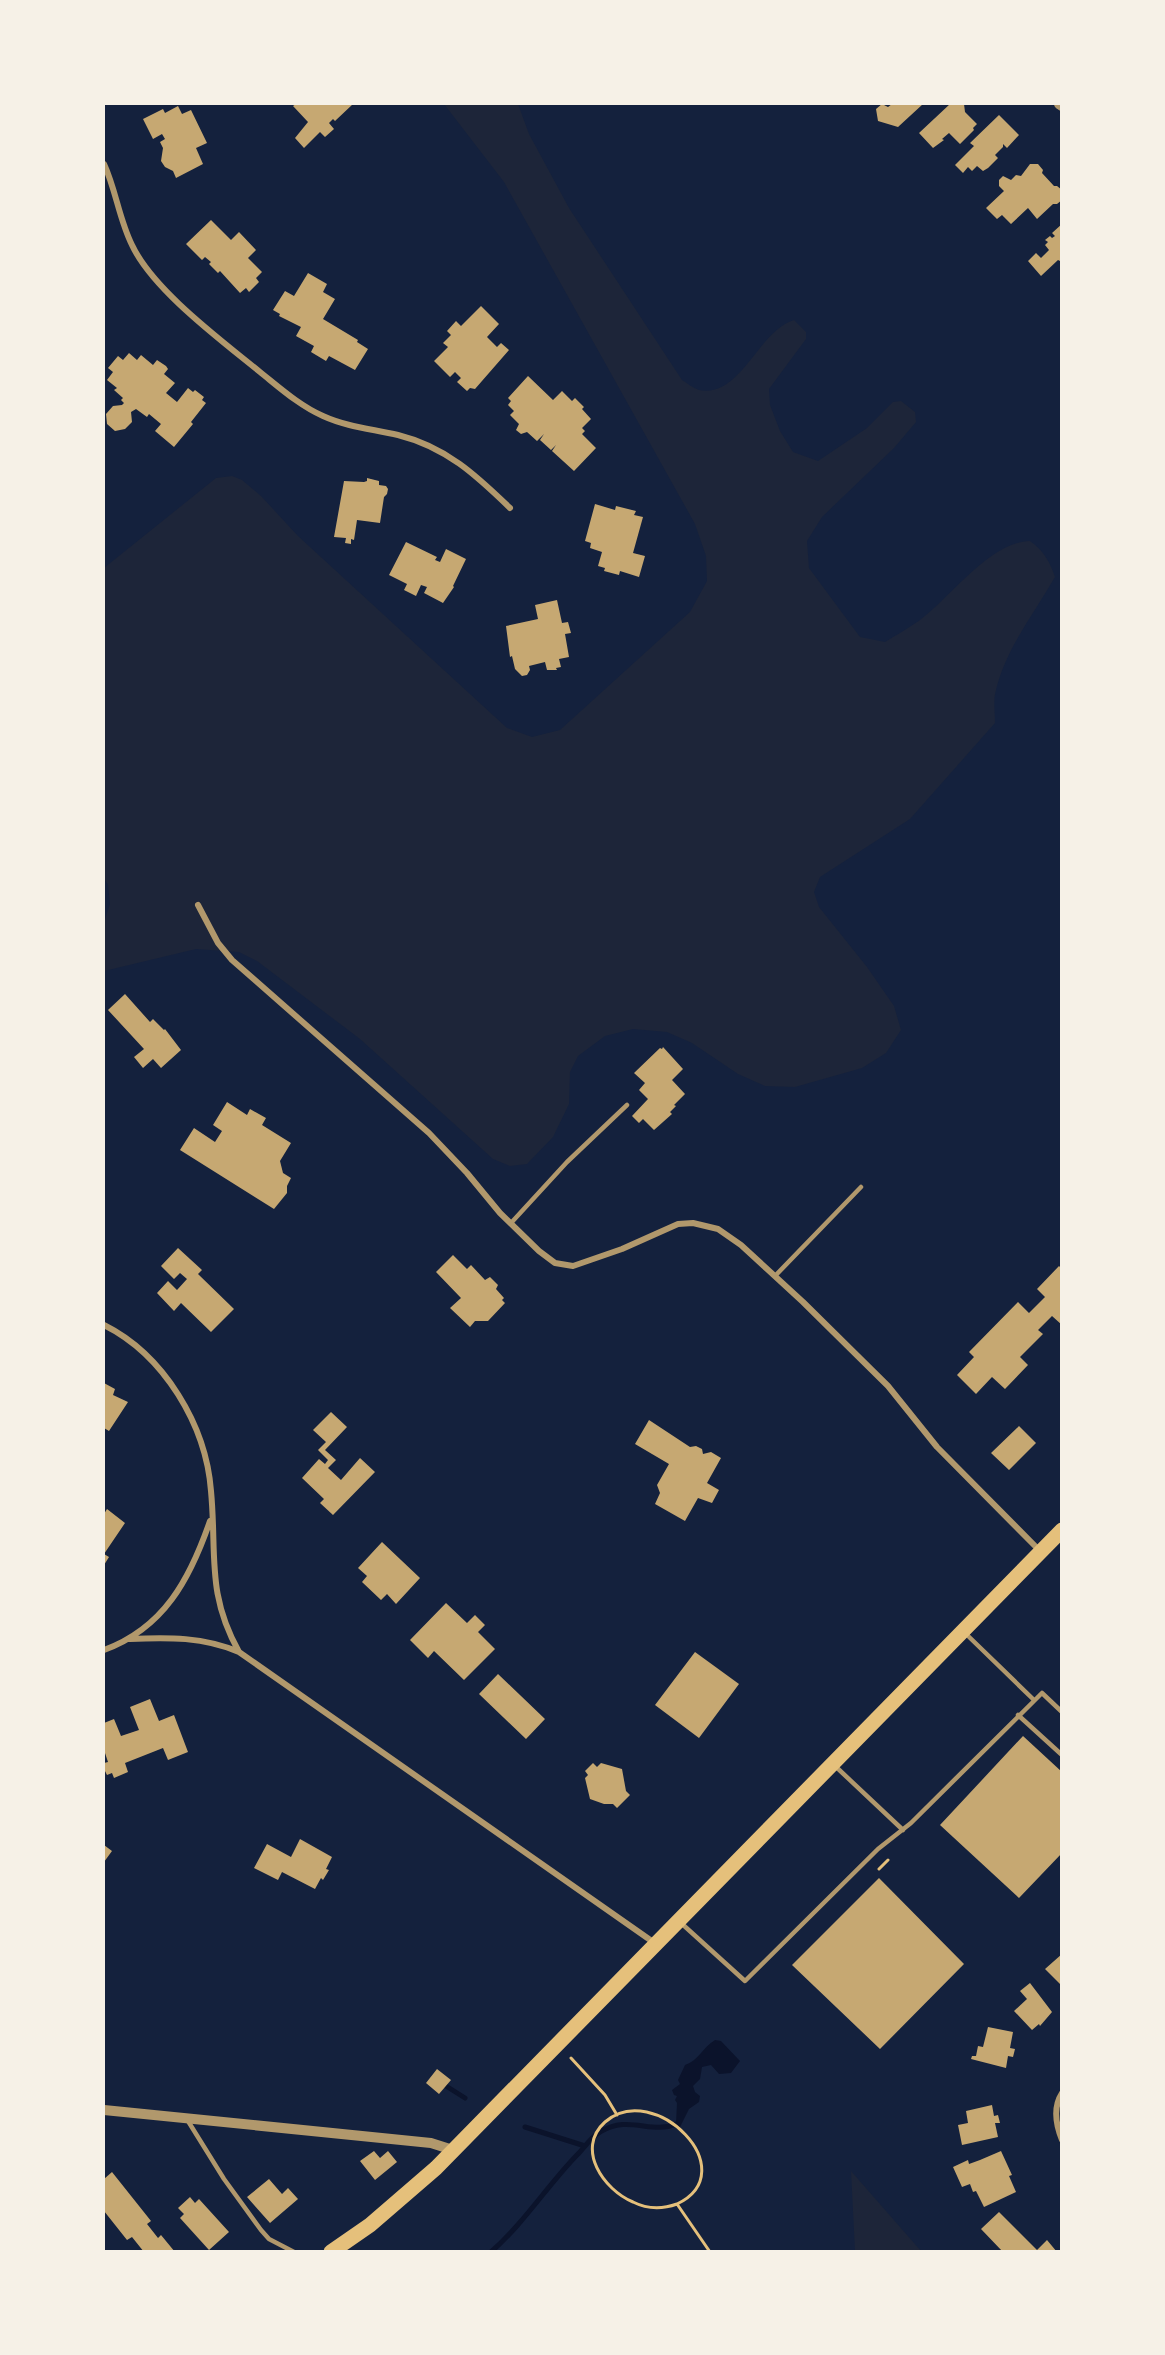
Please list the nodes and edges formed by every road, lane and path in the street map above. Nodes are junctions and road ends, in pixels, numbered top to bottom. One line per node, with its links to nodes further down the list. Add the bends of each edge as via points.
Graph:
1 (104, 164): 2 (street, via 128,235 146,267 166,291 241,356 323,416 348,426 398,435 446,454 470,470)
2 (510, 508)
3 (198, 905): 6 (street, via 232,960 429,1133)
4 (627, 1105): 6 (lane)
5 (861, 1187): 7 (lane)
6 (511, 1223): 7 (street, via 539,1251 566,1266 622,1250 678,1224 705,1224 741,1245)
7 (775, 1276): 11 (street, via 888,1386 937,1446)
8 (104, 1325): 9 (street, via 154,1363 191,1418 207,1463)
9 (211, 1518): 13 (street, via 188,1577 158,1617); 15 (street, via 220,1613)
10 (1062, 1530): 11 (main road)
11 (1040, 1552): 12 (main road)
12 (963, 1630): 16 (lane); 20 (main road)
13 (130, 1639): 14 (street); 15 (street, via 201,1640)
14 (104, 1650)
15 (239, 1652): 25 (street)
16 (1034, 1700): 17 (lane, via 1042,1693); 18 (lane)
17 (1062, 1712)
18 (1018, 1715): 19 (lane); 21 (lane)
19 (1062, 1755)
20 (832, 1763): 21 (lane); 24 (main road)
21 (903, 1830): 24 (lane, via 878,1849 745,1981)
22 (888, 1860): 23 (path)
23 (879, 1869)
24 (679, 1921): 25 (main road)
25 (656, 1944): 32 (main road)
26 (571, 2058): 29 (path, via 605,2095)
27 (1062, 2093): 31 (street, via 1056,2114)
28 (104, 2110): 30 (street)
29 (617, 2115): 33 (path, via 603,2124 593,2145 598,2171 623,2197 651,2207); 33 (path, via 642,2112 661,2117 691,2141 701,2165 700,2182 692,2195)
30 (187, 2119): 32 (street, via 430,2143); 34 (lane, via 261,2230 269,2239)
31 (1062, 2140)
32 (453, 2150): 35 (main road, via 412,2190)
33 (677, 2204): 36 (path)
34 (294, 2252)
35 (331, 2252)
36 (710, 2252)

